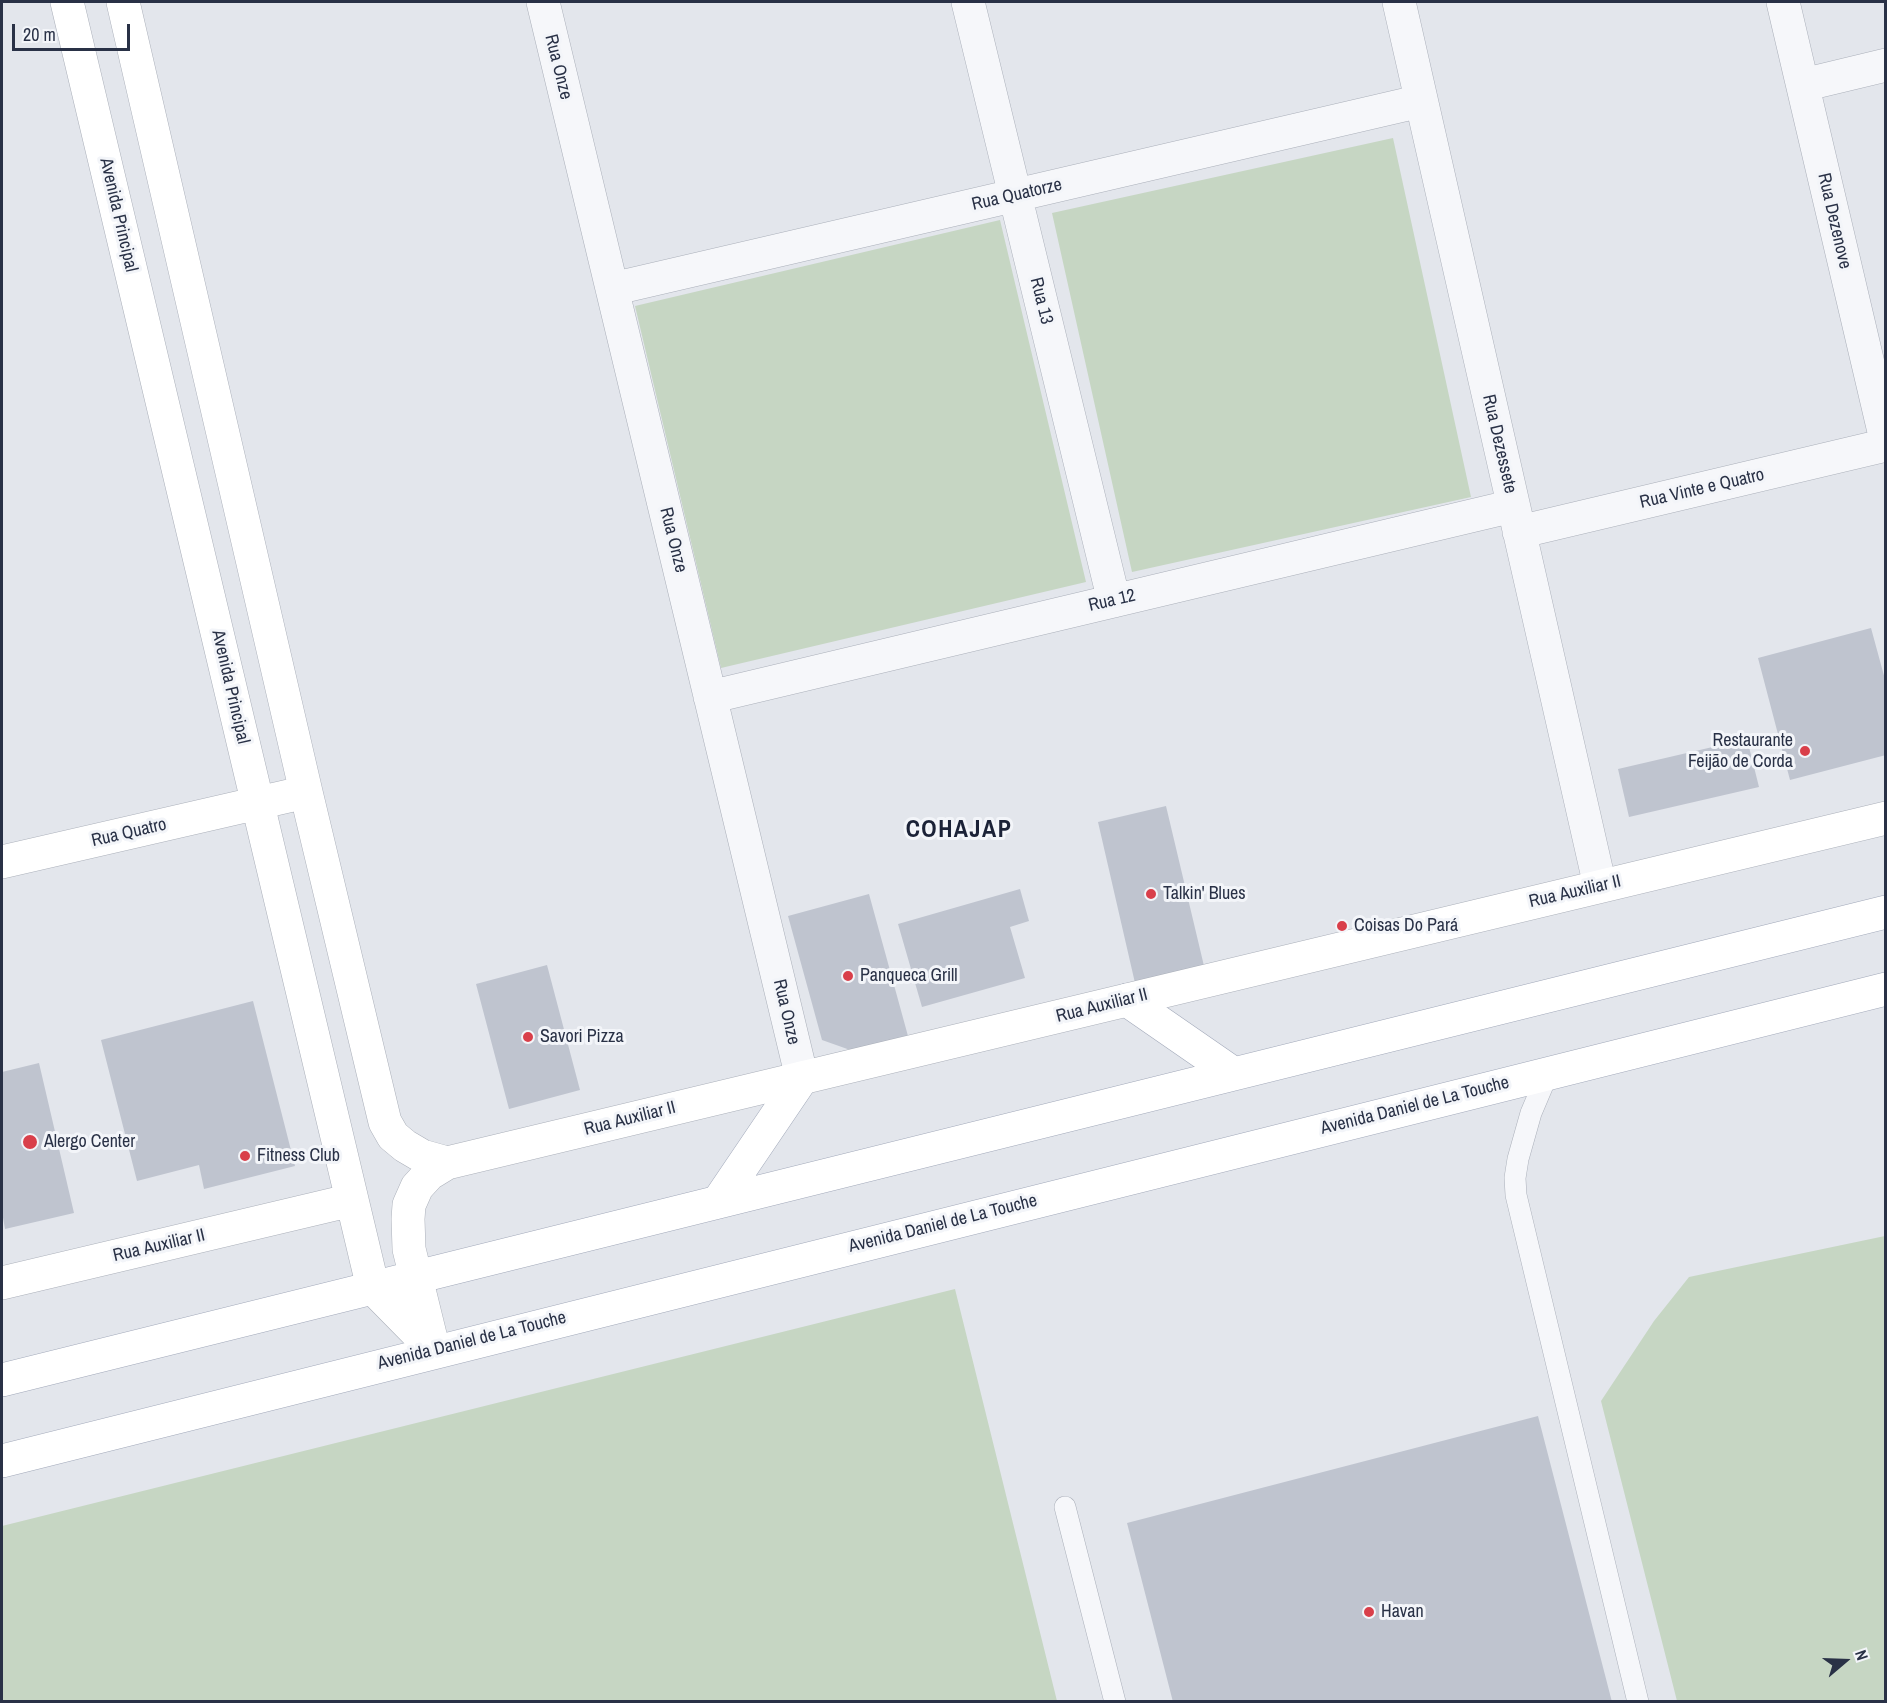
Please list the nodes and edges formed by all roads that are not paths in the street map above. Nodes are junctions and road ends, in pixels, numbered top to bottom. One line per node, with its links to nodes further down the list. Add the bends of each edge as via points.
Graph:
1 (67, 2): 18 (street, Avenida Principal)
2 (123, 2): 17 (street)
3 (543, 2): 11 (street, Rua Onze)
4 (968, 2): 10 (street, Rua 13)
5 (1399, 2): 9 (street, Rua Dezessete)
6 (1783, 2): 8 (street, Rua Dezenove)
7 (1886, 64): 8 (street)
8 (1803, 85): 12 (street, Rua Dezenove)
9 (1421, 101): 10 (street, Rua Quatorze); 14 (street, Rua Dezessete)
10 (1016, 195): 11 (street, Rua Quatorze); 15 (street, Rua 13)
11 (612, 289): 16 (street, Rua Onze)
12 (1886, 440)
13 (1886, 445): 14 (street, Rua Vinte e Quatro)
14 (1516, 519): 15 (street, Rua 12); 21 (street, Rua Dezessete)
15 (1114, 601): 16 (street, Rua 12)
16 (710, 697): 27 (street, Rua Onze)
17 (306, 792): 18 (street, Rua Quatro); 28 (street, via 385,1122 405,1146)
18 (257, 803): 20 (street, Rua Quatro); 29 (street, Avenida Principal)
19 (1886, 818): 21 (street, Rua Auxiliar II)
20 (2, 862)
21 (1600, 886): 24 (street, Rua Auxiliar II)
22 (1886, 912): 26 (street)
23 (1886, 988): 25 (street, Avenida Daniel de La Touche)
24 (1127, 1000): 26 (street); 27 (street, Rua Auxiliar II)
25 (1548, 1073): 34 (street, Avenida Daniel de La Touche); 39 (lane, via 1521,1148 1516,1195)
26 (1234, 1074): 30 (street)
27 (802, 1078): 28 (street, Rua Auxiliar II); 30 (street)
28 (447, 1163): 31 (street, Rua Auxiliar II, via 422,1181 409,1205 407,1233)
29 (352, 1200): 32 (street, Rua Auxiliar II); 33 (street, Avenida Principal)
30 (718, 1202): 31 (street)
31 (416, 1277): 33 (street); 34 (street, Rua Auxiliar II)
32 (2, 1283)
33 (373, 1288): 34 (street); 35 (street)
34 (434, 1351): 36 (street, Avenida Daniel de La Touche)
35 (2, 1380)
36 (2, 1461)
37 (1065, 1507): 38 (lane)
38 (1115, 1701)
39 (1638, 1701)

